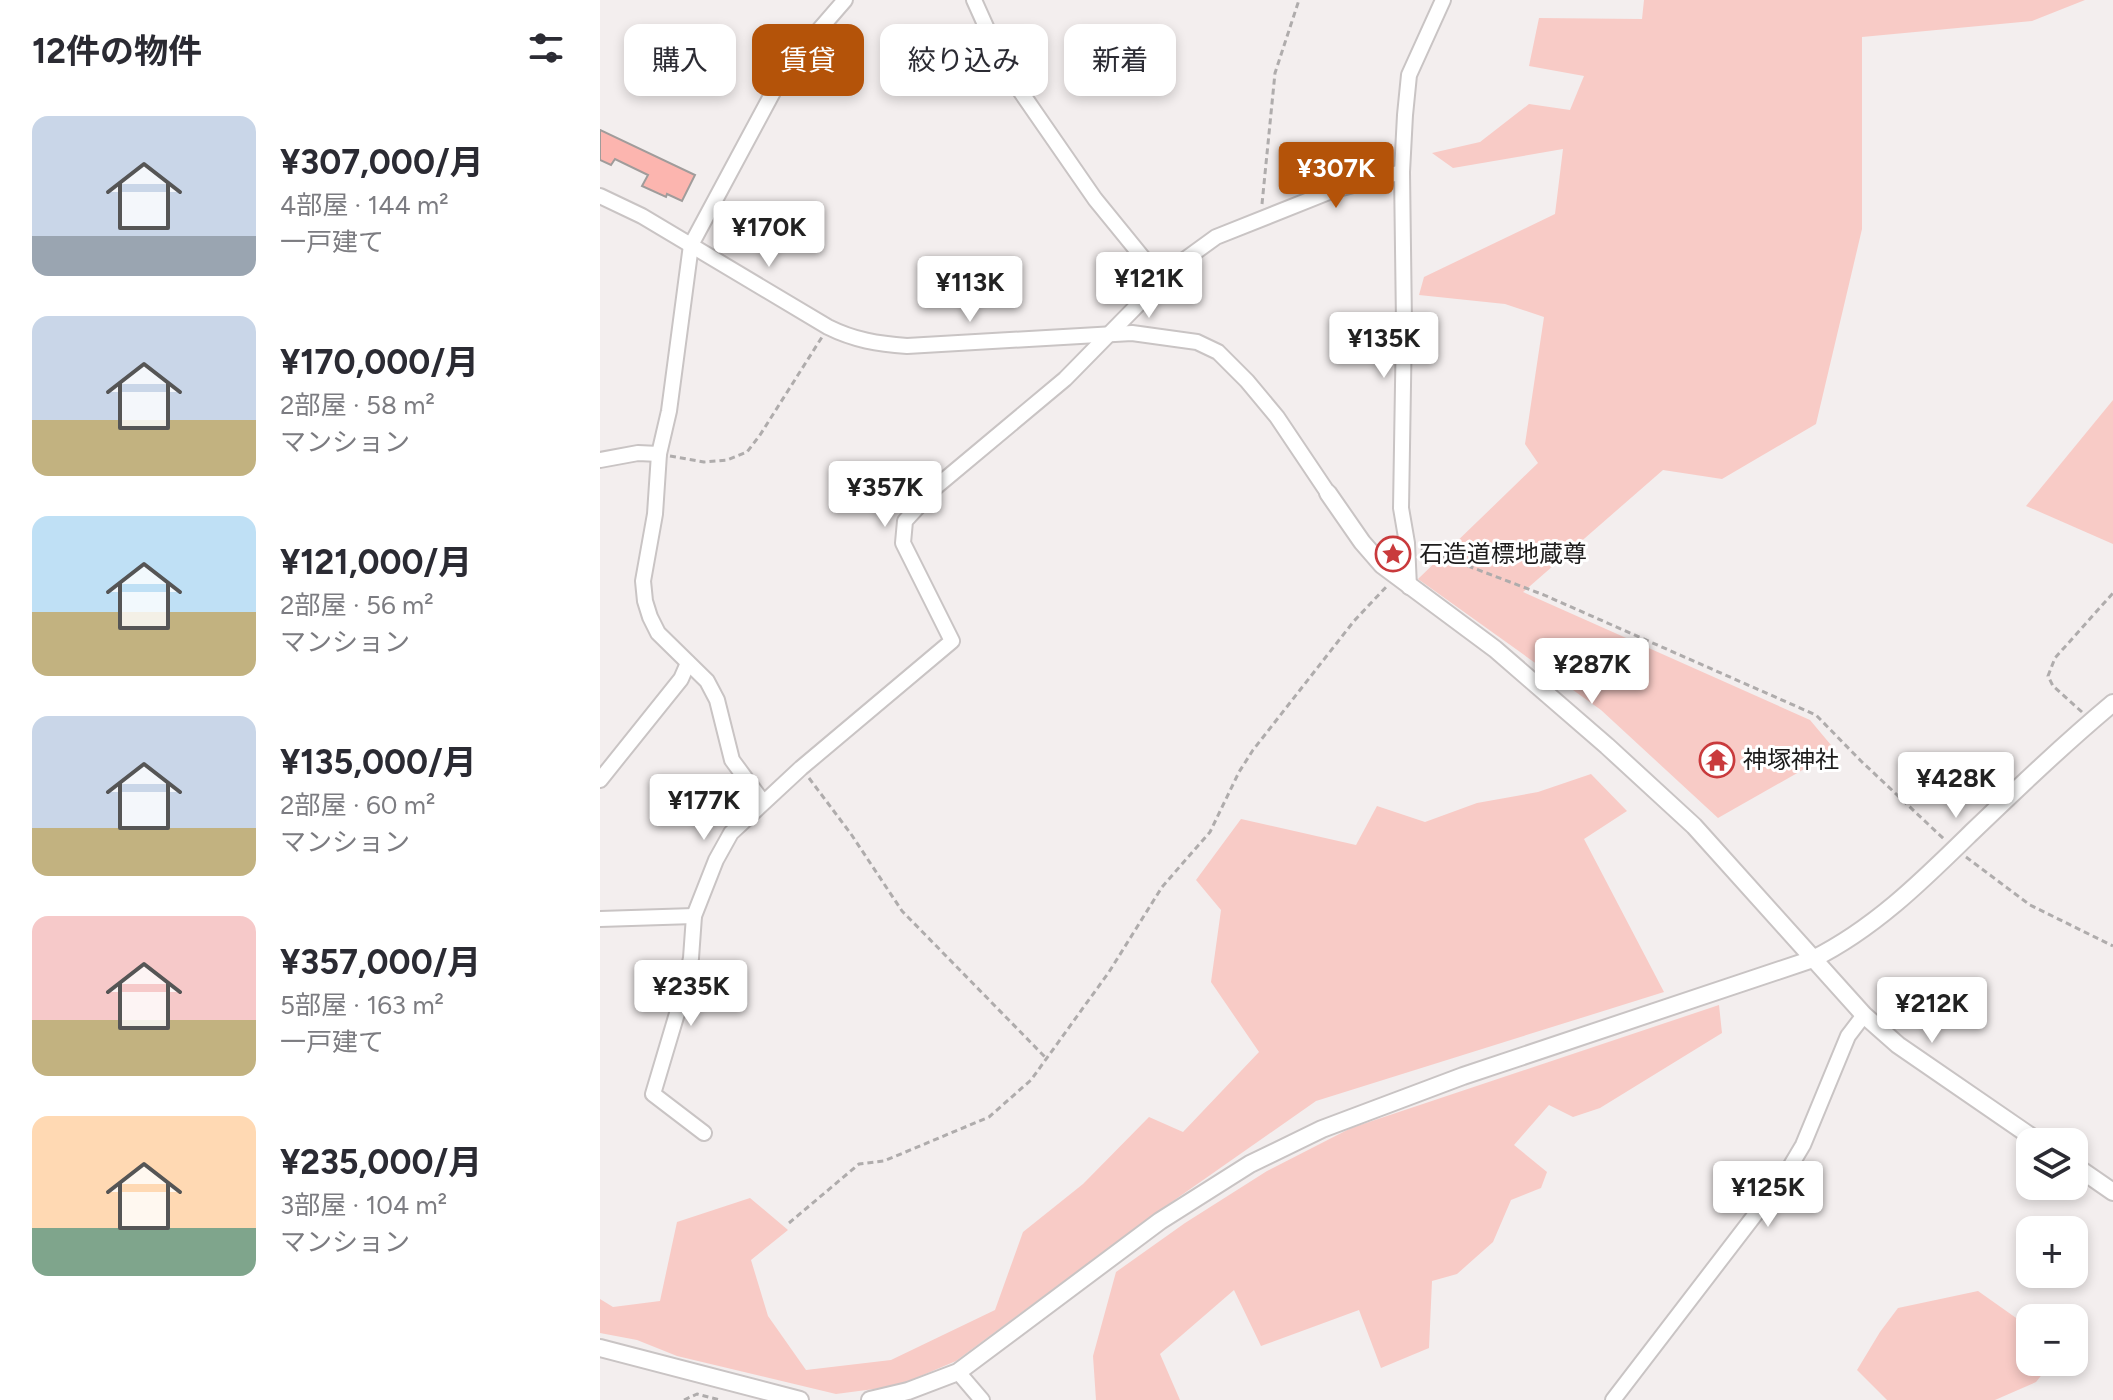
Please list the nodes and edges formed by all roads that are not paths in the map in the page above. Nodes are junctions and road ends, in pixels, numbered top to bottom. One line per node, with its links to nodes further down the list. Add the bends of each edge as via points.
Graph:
1 (845, 0): 6 (street, via 786,68)
2 (974, 0): 7 (street, via 1005,69 1095,199)
3 (1443, 0): 4 (street, via 1409,75)
4 (1402, 172): 7 (street, via 1334,190 1216,237); 12 (street, via 1401,508 1407,543)
5 (600, 196): 6 (street)
6 (691, 245): 8 (street, via 828,327 876,344); 9 (street)
7 (1161, 280): 8 (street)
8 (1109, 335): 11 (street, via 1167,336 1218,352 1277,417); 16 (street, via 1065,379 937,486 905,521 903,543 952,641)
9 (659, 454): 10 (street); 13 (street, via 645,601 658,633)
10 (600, 460)
11 (1328, 493): 12 (street, via 1362,542)
12 (1402, 582): 19 (street, via 1495,649 1640,776 1694,826)
13 (688, 663): 15 (street, via 681,679); 16 (street, via 707,681 732,760)
14 (2113, 703): 19 (street, via 1866,928)
15 (600, 780)
16 (763, 802): 17 (street, via 731,833)
17 (694, 916): 18 (street); 22 (street, via 684,990 653,1094)
18 (600, 919)
19 (1813, 959): 20 (street); 26 (street, via 1384,1104 1250,1164 1160,1221)
20 (1864, 1015): 21 (street, via 1898,1045); 30 (street, via 1848,1036 1803,1145 1784,1177)
21 (2019, 1128)
22 (704, 1133)
23 (2088, 1175): 24 (street)
24 (2113, 1192)
25 (600, 1348): 27 (street)
26 (958, 1372): 28 (street); 29 (street)
27 (800, 1400)
28 (870, 1400)
29 (982, 1400)
30 (1613, 1400)

